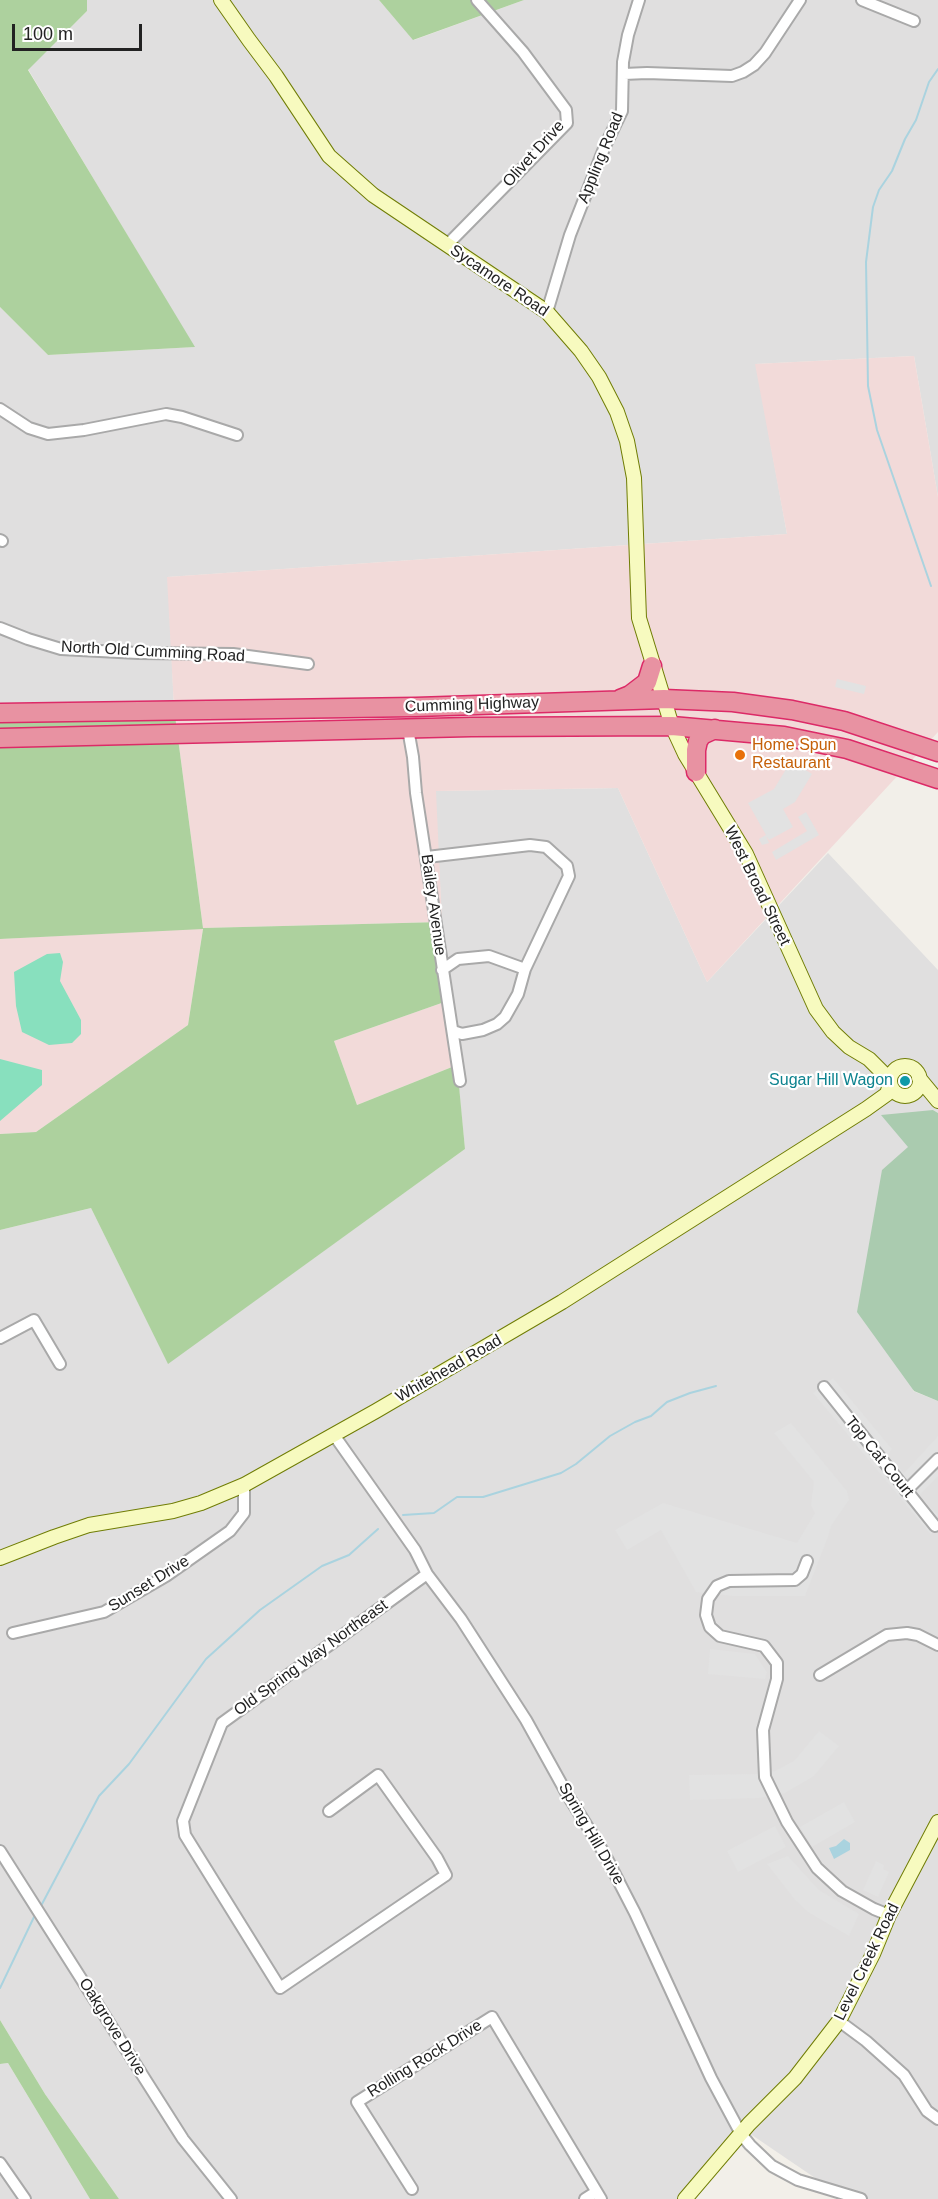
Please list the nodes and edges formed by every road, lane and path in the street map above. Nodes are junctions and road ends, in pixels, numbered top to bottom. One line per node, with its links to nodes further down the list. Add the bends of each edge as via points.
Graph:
1 (221, 0): 8 (street, Sycamore Road, via 329,156 373,195)
2 (477, 0): 8 (street, Olivet Drive, via 531,62 566,110 567,123)
3 (639, 0): 7 (street, Appling Road, via 628,35)
4 (800, 0): 7 (street, via 765,53 743,72 732,76)
5 (862, 0): 6 (street)
6 (914, 21)
7 (624, 74): 9 (street, Appling Road, via 622,111 570,235)
8 (447, 245): 9 (street, Sycamore Road)
9 (547, 312): 14 (street, Sycamore Road, via 599,377 627,441 634,478 639,618)
10 (0, 409): 11 (street, via 29,428 48,434 166,414)
11 (237, 435)
12 (0, 628): 13 (street, North Old Cumming Road, via 61,649 233,654)
13 (308, 664)
14 (652, 666): 15 (street, Sycamore Road); 16 (highway, via 647,682)
15 (664, 699): 16 (highway, Cumming Highway); 18 (street, West Broad Street); 22 (highway, Cumming Highway, via 792,710 844,721)
16 (618, 700): 17 (highway, Cumming Highway)
17 (0, 713)
18 (672, 726): 19 (highway, Cumming Highway); 20 (highway, Cumming Highway); 23 (street, West Broad Street)
19 (408, 729): 21 (highway, Cumming Highway); 25 (street, Bailey Avenue)
20 (715, 729): 23 (highway, via 698,741); 24 (highway, Cumming Highway, via 784,736 847,749)
21 (0, 738)
22 (938, 752)
23 (696, 772): 29 (street, West Broad Street, via 746,854 816,1009 833,1032)
24 (938, 779)
25 (427, 857): 26 (street, via 530,845 546,847 567,866 568,876); 27 (street, Bailey Avenue)
26 (525, 969): 27 (street, via 489,956 458,959); 28 (street, via 518,994 497,1024 462,1034)
27 (442, 970): 28 (street, Bailey Avenue)
28 (453, 1030): 32 (street, Bailey Avenue)
29 (869, 1059): 30 (street, West Broad Street); 33 (street, West Broad Street)
30 (900, 1067): 31 (street, via 914,1070); 33 (street, via 893,1071)
31 (919, 1078): 34 (street, via 918,1088); 34 (street, via 938,1101)
32 (460, 1081)
33 (890, 1082): 34 (street, via 896,1092); 35 (street, Whitehead Road, via 886,1094)
34 (905, 1094): 35 (street, Whitehead Road)
35 (866, 1109): 39 (street, Whitehead Road, via 562,1302)
36 (0, 1338): 37 (street, via 34,1320)
37 (60, 1364)
38 (824, 1387): 42 (street, Top Cat Court)
39 (334, 1435): 41 (street, Whitehead Road); 46 (street, Spring Hill Drive, via 415,1550)
40 (938, 1459): 42 (street)
41 (244, 1485): 44 (street, Whitehead Road, via 173,1511 89,1525); 47 (street, Sunset Drive, via 244,1513 230,1531 166,1576 104,1612)
42 (906, 1491): 43 (street, Top Cat Court)
43 (936, 1526)
44 (0, 1558)
45 (807, 1561): 53 (street, via 795,1580 729,1581 717,1586 708,1599 706,1615 710,1627 720,1636 764,1646 777,1664 777,1679 763,1730 765,1777 787,1822 817,1868 842,1891)
46 (427, 1575): 50 (street, Old Spring Way Northeast, via 222,1723 183,1821 185,1835 280,1988 446,1875 378,1775); 56 (street, Spring Hill Drive, via 461,1619 526,1720 604,1853)
47 (13, 1633)
48 (938, 1645): 49 (street, via 918,1635 887,1635)
49 (820, 1675)
50 (329, 1810)
51 (938, 1822): 53 (street, Level Creek Road)
52 (0, 1851): 61 (street, Oakgrove Drive, via 183,2139)
53 (890, 1915): 54 (street, Level Creek Road)
54 (838, 2021): 55 (street, via 904,2076 927,2111); 56 (street, Level Creek Road, via 795,2078)
55 (938, 2119)
56 (741, 2134): 63 (street, Level Creek Road); 64 (street, Spring Hill Drive, via 772,2166 798,2180)
57 (0, 2163): 60 (street)
58 (412, 2189): 59 (street, Rolling Rock Drive, via 357,2102 492,2017)
59 (598, 2196): 62 (street)
60 (25, 2199)
61 (231, 2199)
62 (585, 2199)
63 (685, 2199)
64 (861, 2199)

